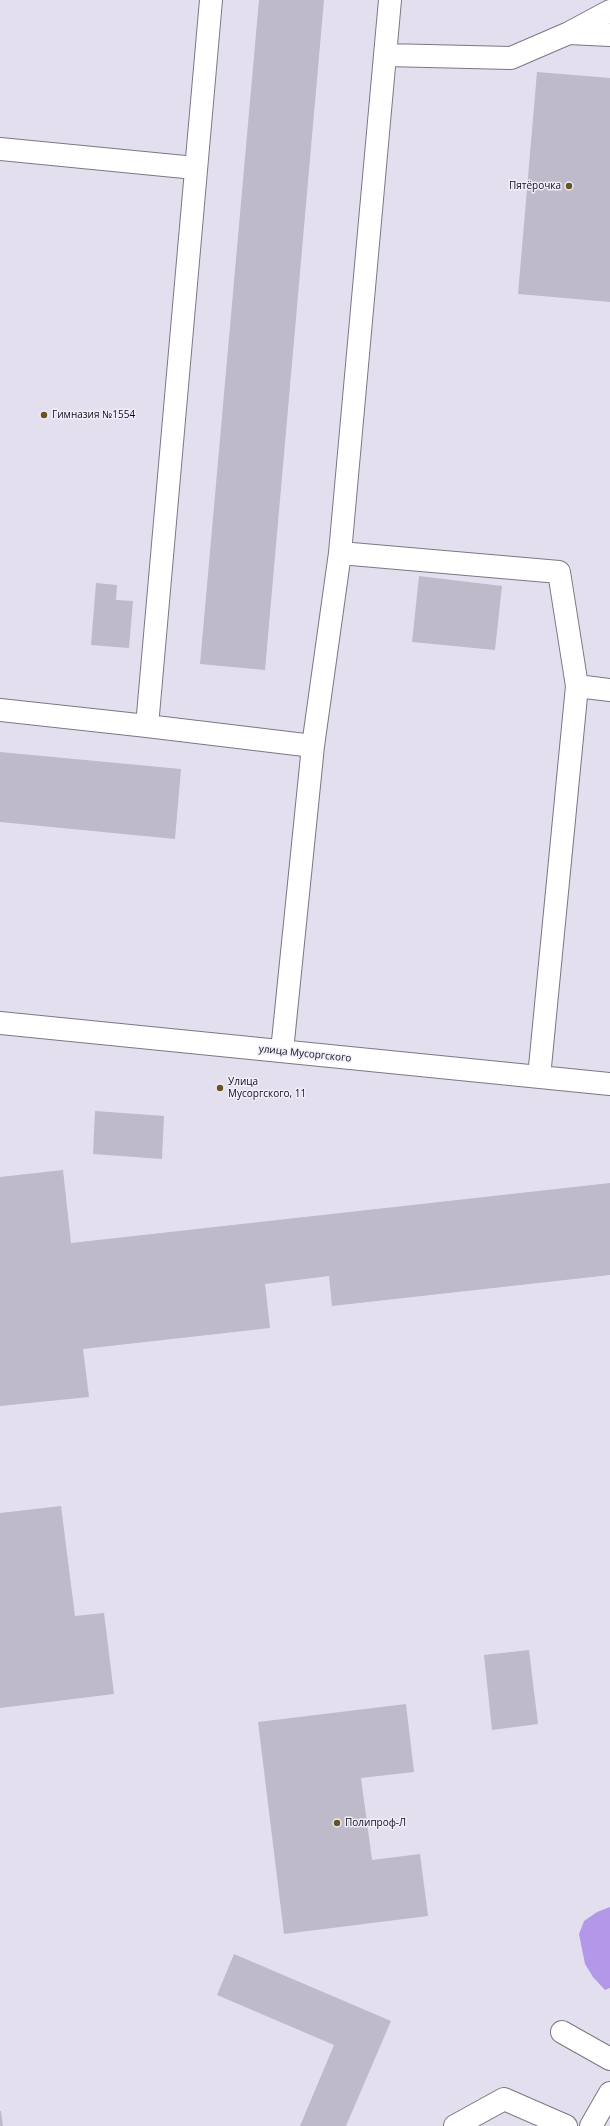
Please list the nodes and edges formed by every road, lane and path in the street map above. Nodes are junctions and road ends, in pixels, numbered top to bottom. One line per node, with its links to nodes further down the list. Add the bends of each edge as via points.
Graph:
1 (211, 0): 8 (street)
2 (390, 0): 6 (street)
3 (610, 11): 4 (street)
4 (569, 33): 5 (street); 6 (street, via 511,58)
5 (610, 35)
6 (386, 55): 9 (street)
7 (0, 149): 8 (street)
8 (195, 168): 13 (street)
9 (340, 553): 10 (street, via 559,572); 14 (street)
10 (577, 686): 11 (street); 17 (street)
11 (610, 690)
12 (0, 710): 13 (street)
13 (147, 726): 14 (street)
14 (312, 746): 16 (street)
15 (0, 1023): 16 (street, улица Мусоргского)
16 (282, 1051): 17 (street, улица Мусоргского)
17 (539, 1077): 18 (street, улица Мусоргского)
18 (610, 1084)
19 (562, 2032): 20 (street)
20 (610, 2059)
21 (610, 2093): 24 (street)
22 (455, 2126): 23 (street, via 504,2099)
23 (566, 2126)
24 (591, 2126)

